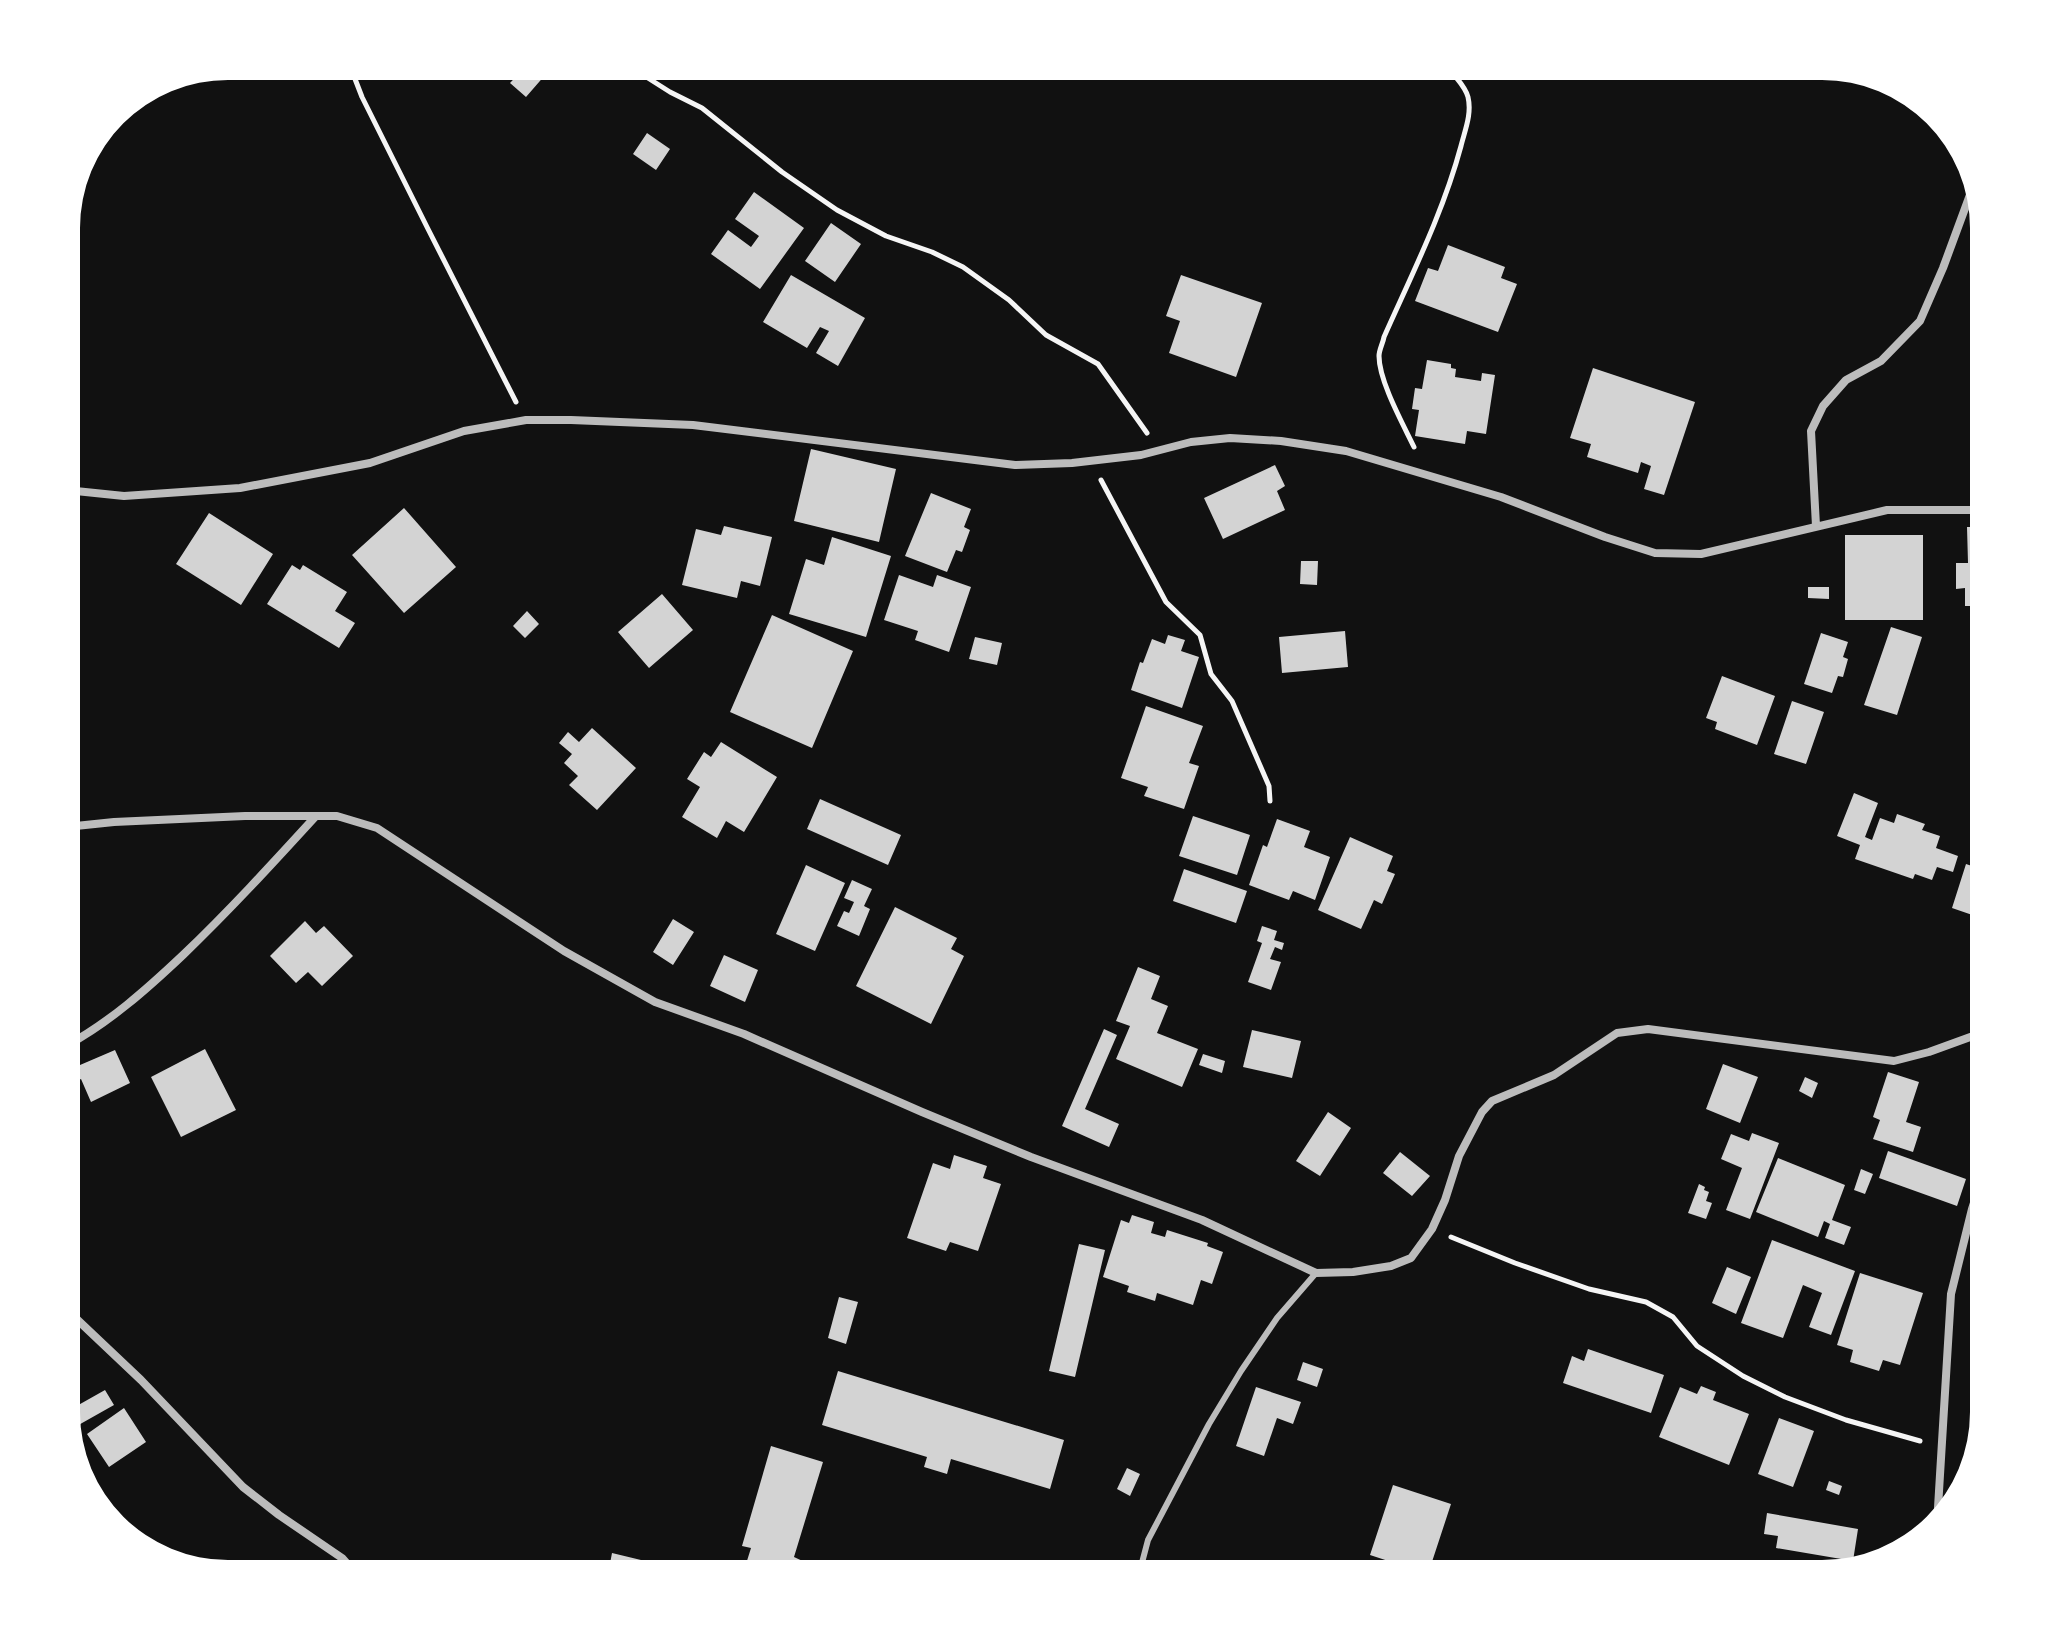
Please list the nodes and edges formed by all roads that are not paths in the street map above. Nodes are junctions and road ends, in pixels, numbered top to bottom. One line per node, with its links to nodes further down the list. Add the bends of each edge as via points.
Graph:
1 (1967, 202): 4 (street, via 1920,321 1881,361 1846,380 1823,406 1811,431)
2 (80, 491): 4 (street, via 124,496 240,488 370,463 464,431 526,420 632,422 1015,465 1141,455 1230,438 1281,441 1346,451 1501,497 1655,553 1701,554)
3 (1970, 510): 4 (street, via 1887,510)
4 (1816, 526)
5 (315, 817): 6 (street); 8 (street, via 138,997); 10 (street, via 337,816 377,828 542,937 655,1002 744,1034 1031,1157 1202,1220)
6 (80, 826)
7 (1970, 1037): 10 (street, via 1894,1061 1648,1029 1617,1033 1554,1075 1492,1101 1459,1156 1432,1229 1411,1258 1391,1266)
8 (80, 1038)
9 (1970, 1217): 12 (street, via 1951,1294)
10 (1316, 1273): 14 (lane, via 1241,1371 1148,1540)
11 (80, 1322): 13 (street, via 243,1487)
12 (1938, 1504)
13 (344, 1560)
14 (1143, 1560)

